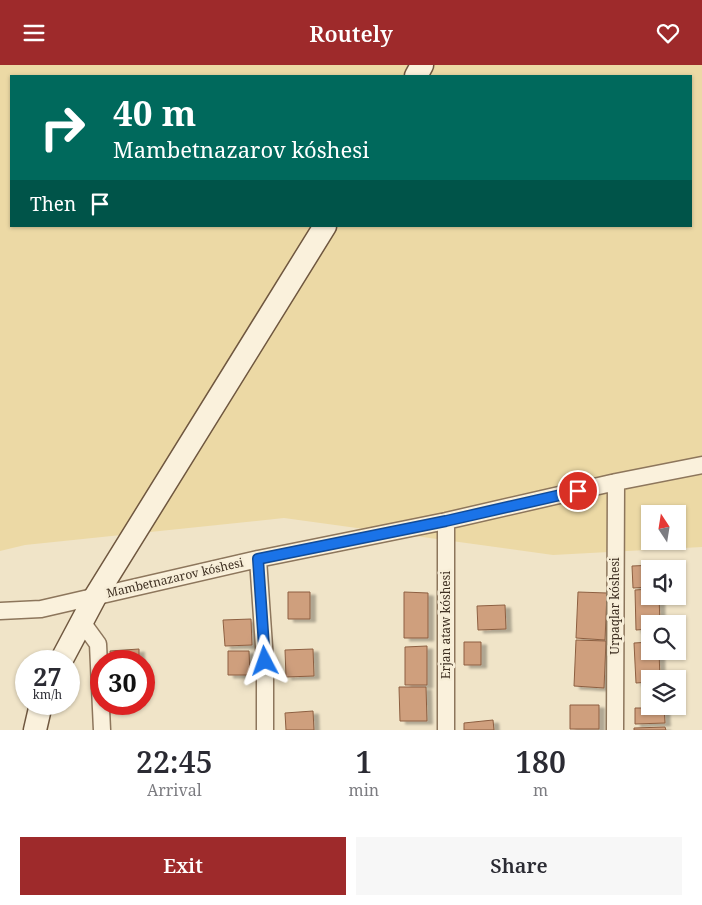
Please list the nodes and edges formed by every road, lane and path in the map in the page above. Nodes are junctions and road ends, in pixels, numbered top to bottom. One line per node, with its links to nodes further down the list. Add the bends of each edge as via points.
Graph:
1 (324, 227): 6 (street)
2 (702, 465): 3 (street, Mambetnazarov kóshesi)
3 (616, 482): 4 (street, Mambetnazarov kóshesi); 15 (street, Urpaqlar kóshesi)
4 (446, 521): 5 (street, Mambetnazarov kóshesi); 14 (street, Erjan ataw kóshesi)
5 (258, 559): 6 (street, Mambetnazarov kóshesi); 13 (street, via 265,661)
6 (95, 597): 7 (street, Mambetnazarov kóshesi, via 41,609); 8 (street)
7 (0, 611)
8 (82, 622): 9 (street); 12 (street, via 98,644)
9 (68, 650)
10 (38, 715): 11 (street)
11 (35, 730)
12 (102, 730)
13 (265, 730)
14 (446, 730)
15 (615, 730)

